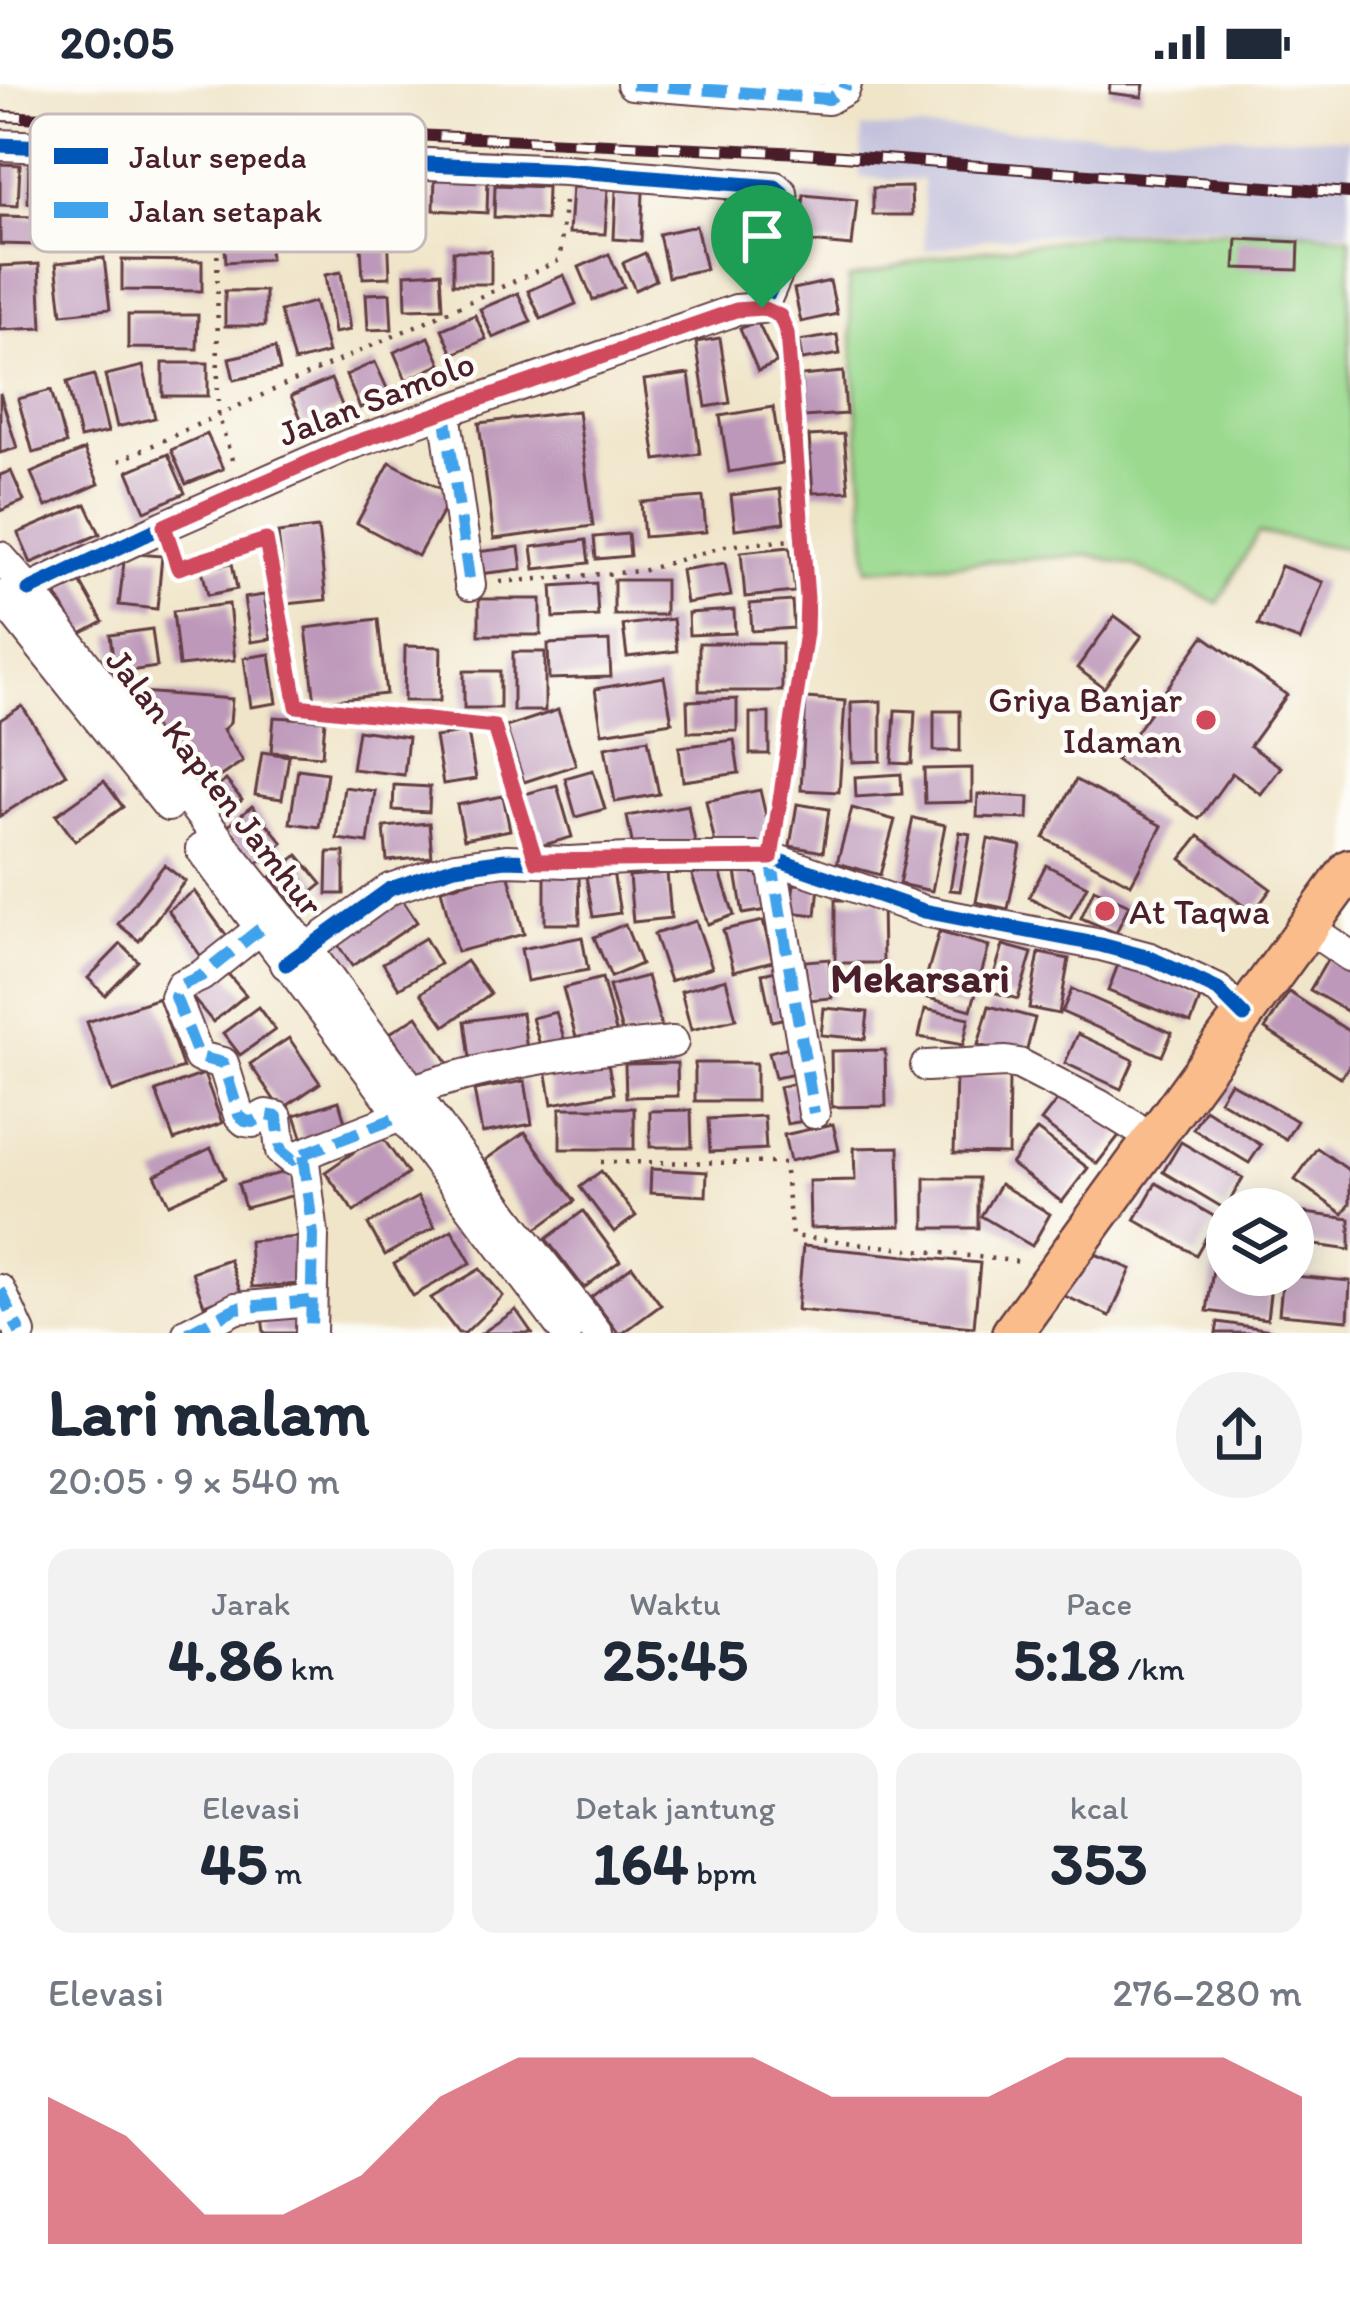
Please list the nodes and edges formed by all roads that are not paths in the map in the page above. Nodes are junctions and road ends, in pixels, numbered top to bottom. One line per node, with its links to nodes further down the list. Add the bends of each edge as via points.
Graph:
1 (632, 84): 2 (street, via 828,99)
2 (846, 84)
3 (0, 145): 4 (street, Jalan Samolo)
4 (30, 146)
5 (426, 164): 6 (street, Jalan Samolo, via 775,188 789,247 762,308 736,310)
6 (445, 412): 8 (street); 9 (street, Jalan Samolo, via 348,445)
7 (0, 556): 9 (street, Jalan Kapten Jamhur)
8 (470, 585)
9 (8, 598): 13 (street, Jalan Kapten Jamhur); 14 (street, Jalan Kapten Jamhur, via 220,841)
10 (771, 858): 14 (street, via 455,867 390,889); 16 (street, via 924,911 1150,958 1218,990); 20 (street)
11 (1350, 869): 12 (main road)
12 (1307, 927): 15 (street); 16 (main road)
13 (260, 929): 14 (street, Jalan Kapten Jamhur); 22 (street, via 181,985 176,997 199,1058 223,1064 239,1115 254,1122 278,1117 281,1150 292,1160)
14 (296, 956): 19 (street, Jalan Kapten Jamhur)
15 (1350, 956)
16 (1244, 1016): 21 (main road)
17 (673, 1042): 19 (street, via 464,1075)
18 (926, 1066): 21 (street, via 1019,1064)
19 (407, 1103): 22 (street); 23 (street, Jalan Kapten Jamhur)
20 (814, 1113)
21 (1154, 1139): 31 (main road)
22 (303, 1154): 25 (street, via 313,1235)
23 (525, 1260): 29 (street, Jalan Kapten Jamhur); 30 (street, Jalan Kapten Jamhur)
24 (0, 1290): 26 (street)
25 (310, 1301): 27 (street, via 236,1308); 28 (street)
26 (20, 1333)
27 (188, 1333)
28 (311, 1333)
29 (566, 1333)
30 (597, 1333)
31 (1012, 1333)

